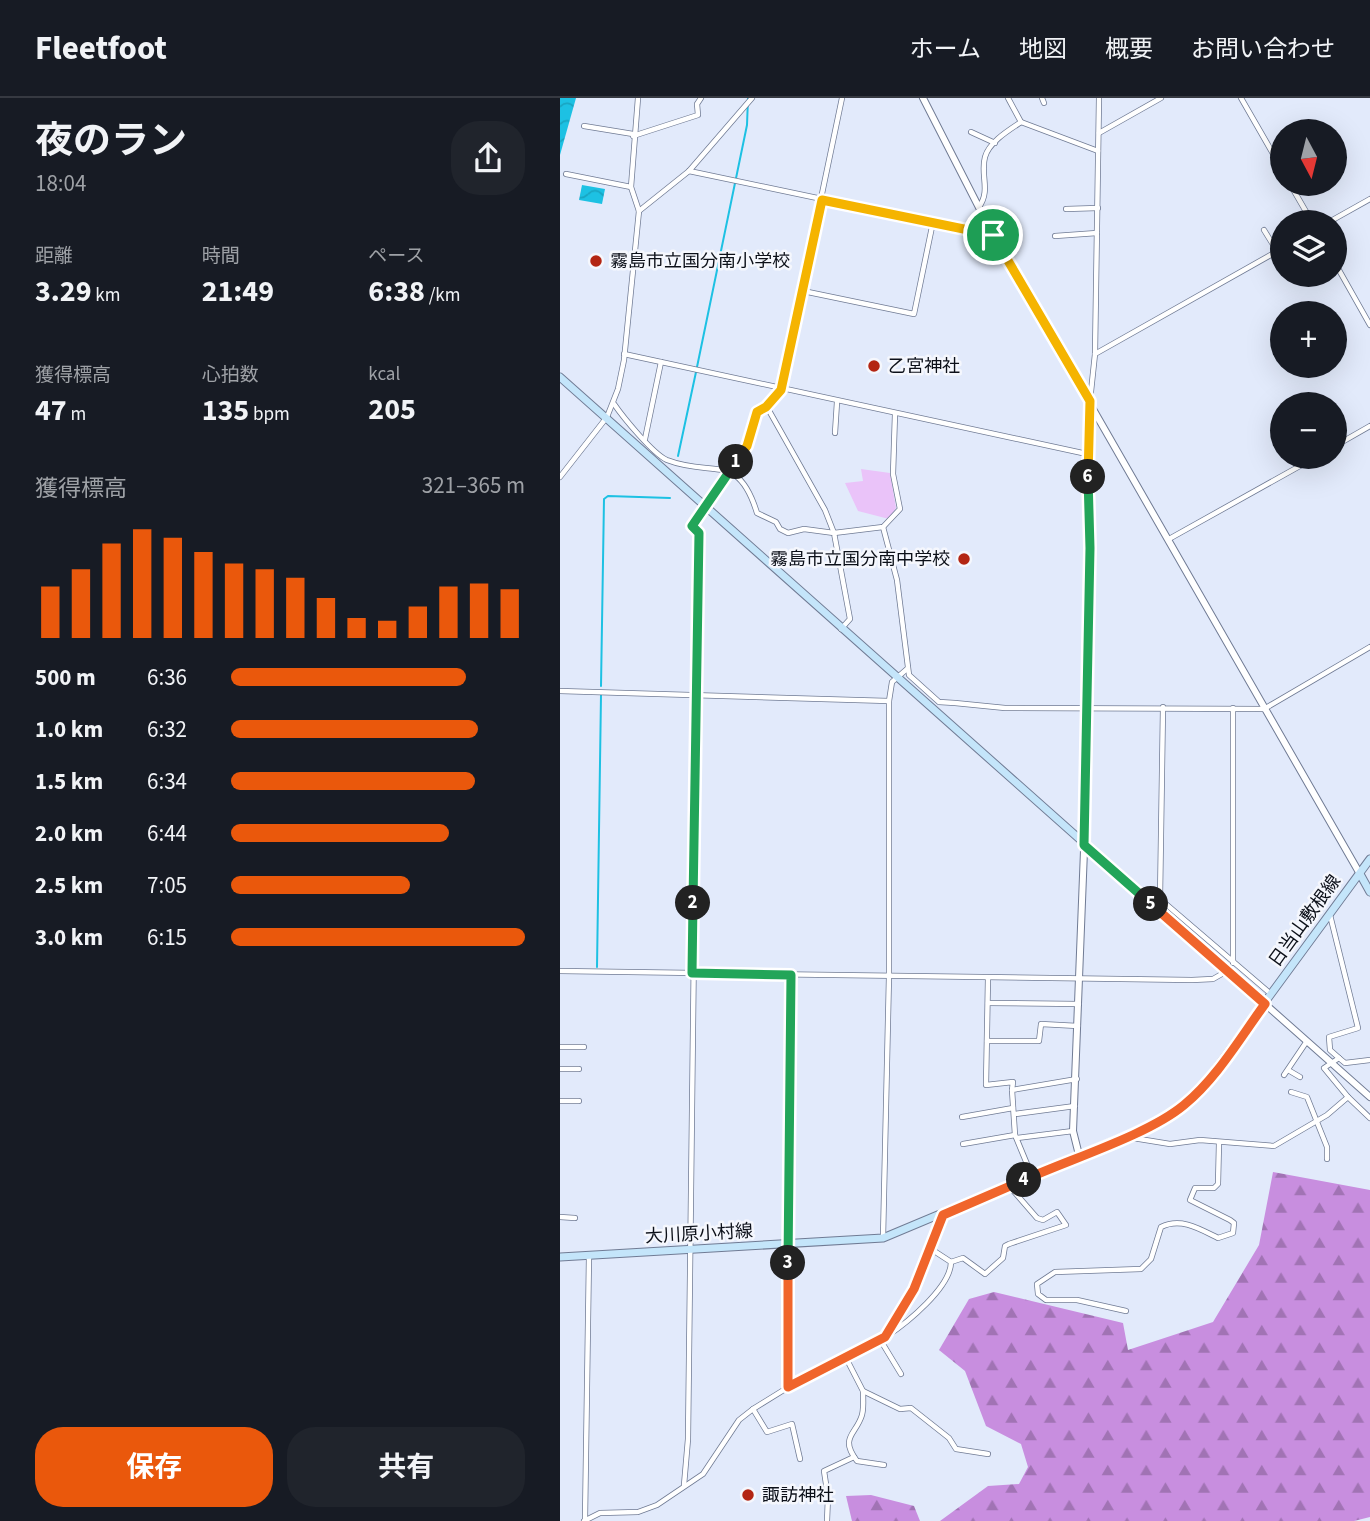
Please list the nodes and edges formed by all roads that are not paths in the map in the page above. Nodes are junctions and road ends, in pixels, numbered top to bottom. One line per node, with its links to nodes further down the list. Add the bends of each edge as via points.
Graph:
1 (638, 98): 14 (street)
2 (701, 98): 14 (street, via 698,115)
3 (842, 98): 22 (street)
4 (923, 98): 23 (street)
5 (1008, 98): 10 (street)
6 (1099, 98): 13 (street)
7 (1161, 98): 13 (street)
8 (1241, 98): 16 (street)
9 (751, 99): 18 (street)
10 (1021, 122): 15 (street); 17 (street)
11 (584, 126): 14 (street)
12 (971, 132): 15 (street)
13 (1099, 133): 17 (street)
14 (633, 135): 20 (street)
15 (995, 143): 23 (street, via 984,158 985,193)
16 (1270, 148)
17 (1098, 151): 24 (street)
18 (689, 171): 22 (street); 26 (street)
19 (566, 174): 20 (street)
20 (631, 187): 26 (street)
21 (1370, 199): 27 (street)
22 (822, 200): 28 (street); 36 (street)
23 (978, 207): 31 (street)
24 (1098, 208): 25 (street); 30 (street)
25 (1066, 209)
26 (639, 211): 38 (street)
27 (1347, 212)
28 (933, 222): 31 (street); 36 (street, via 914,314)
29 (1264, 230): 33 (street)
30 (1097, 233): 32 (street); 39 (street)
31 (993, 235): 44 (street)
32 (1055, 236)
33 (1270, 240)
34 (1270, 255): 39 (street)
35 (1347, 284): 37 (street)
36 (803, 291): 42 (street)
37 (1370, 324)
38 (624, 354): 40 (street); 45 (street)
39 (1094, 354): 44 (street)
40 (661, 362): 42 (street); 51 (street)
41 (560, 377): 48 (main road)
42 (781, 390): 43 (street); 46 (street)
43 (837, 401): 47 (street); 50 (street)
44 (1090, 401): 53 (street); 60 (street)
45 (613, 403): 48 (street); 51 (street)
46 (766, 407): 55 (street, via 757,412 747,446); 59 (street)
47 (895, 414): 53 (street); 58 (street, via 893,474 900,509)
48 (607, 417): 56 (street); 57 (main road)
49 (1370, 426): 52 (street)
50 (835, 433)
51 (645, 439): 55 (street, via 665,459)
52 (1347, 439)
53 (1087, 454): 70 (street)
54 (1294, 469): 60 (street)
55 (730, 471): 57 (street); 59 (street, via 750,489 757,513 780,529)
56 (560, 477)
57 (706, 506): 61 (main road); 66 (street, via 692,526 699,533)
58 (883, 527): 59 (street); 63 (street, via 897,580)
59 (834, 533): 61 (street, via 850,619)
60 (1169, 539): 71 (street)
61 (841, 629): 64 (main road)
62 (1370, 647): 71 (street)
63 (907, 668): 64 (street); 70 (street, via 939,702)
64 (897, 678): 67 (street); 72 (main road)
65 (560, 691): 66 (street)
66 (698, 693): 67 (street); 80 (street)
67 (889, 701): 82 (street)
68 (1163, 707): 69 (street); 70 (street); 77 (street, via 1160,899)
69 (1233, 708): 71 (street); 77 (street)
70 (1086, 709): 72 (street)
71 (1264, 709): 74 (street)
72 (1084, 845): 79 (main road); 84 (street)
73 (1370, 859): 74 (main road)
74 (1360, 874): 75 (main road, 日当山敷根線); 76 (main road, 日当山敷根線)
75 (1370, 892)
76 (1329, 915): 85 (main road, 日当山敷根線); 94 (street, via 1358,1028 1329,1037 1329,1050)
77 (1233, 963): 85 (street)
78 (560, 971): 80 (street)
79 (1227, 971): 84 (street, via 1206,980); 88 (main road)
80 (692, 973): 81 (street); 129 (street)
81 (791, 975): 82 (street); 127 (street)
82 (889, 976): 83 (street); 126 (street)
83 (988, 978): 84 (street); 86 (street)
84 (1081, 979): 87 (street)
85 (1272, 994): 88 (main road, 日当山敷根線)
86 (988, 1003): 87 (street); 90 (street)
87 (1080, 1004): 89 (street)
88 (1265, 1004): 91 (street); 116 (main road, 大川原小村線, via 1199,1092 1172,1114)
89 (1079, 1026): 90 (street, via 1041,1024 1039,1041); 100 (street)
90 (987, 1041): 101 (street, via 986,1085 1013,1082)
91 (1307, 1041): 96 (street); 99 (street, via 1286,1073)
92 (560, 1047): 93 (street)
93 (584, 1047)
94 (1339, 1058): 95 (street, via 1345,1063); 96 (street)
95 (1370, 1060)
96 (1331, 1062): 104 (street, via 1324,1068); 105 (street)
97 (560, 1069): 98 (street)
98 (579, 1069)
99 (1300, 1077)
100 (1077, 1079): 101 (street); 109 (street)
101 (1012, 1090): 110 (street)
102 (1291, 1092): 103 (street)
103 (1297, 1094): 106 (street); 113 (street, via 1307,1097)
104 (1348, 1097): 112 (street); 113 (street)
105 (1370, 1097)
106 (1291, 1098)
107 (560, 1101): 108 (street)
108 (579, 1101)
109 (1075, 1106): 110 (street); 114 (street)
110 (1014, 1111): 111 (street); 115 (street)
111 (962, 1117)
112 (1370, 1118)
113 (1316, 1122): 117 (street, via 1274,1146); 120 (street)
114 (1073, 1130): 115 (street); 119 (street)
115 (1016, 1136): 118 (street); 121 (street)
116 (1126, 1136): 117 (street, via 1170,1144); 119 (main road, 大川原小村線)
117 (1219, 1143): 133 (street, via 1218,1184 1195,1188 1191,1200 1234,1223 1233,1233 1218,1238 1189,1224 1168,1223 1161,1227 1151,1259 1141,1269 1055,1272 1037,1283 1038,1294 1046,1300 1077,1300)
118 (963, 1144)
119 (1079, 1155): 121 (main road, 大川原小村線)
120 (1327, 1159)
121 (1032, 1177): 122 (main road, 大川原小村線)
122 (1010, 1187): 123 (main road, 大川原小村線); 132 (street, via 1037,1218 1043,1220 1056,1212 1066,1225 1009,1244 1003,1258 985,1274 963,1258)
123 (943, 1215): 126 (main road, 大川原小村線); 128 (street)
124 (560, 1217): 125 (street)
125 (575, 1218)
126 (883, 1238): 127 (main road, 大川原小村線)
127 (788, 1246): 129 (main road, 大川原小村線); 137 (street)
128 (931, 1249): 132 (street); 134 (street, via 914,1289)
129 (689, 1251): 130 (main road, 大川原小村線); 144 (street)
130 (589, 1256): 131 (main road, 大川原小村線); 145 (street)
131 (560, 1257)
132 (951, 1262): 134 (street, via 941,1287)
133 (1125, 1311)
134 (883, 1339): 135 (street); 136 (street)
135 (845, 1356): 137 (street); 138 (street)
136 (901, 1374)
137 (788, 1387): 139 (street)
138 (863, 1391): 140 (street, via 900,1409 911,1408 956,1449); 141 (street, via 863,1414 848,1438)
139 (753, 1409): 142 (street, via 767,1432 792,1424); 144 (street, via 739,1420 703,1474)
140 (988, 1454)
141 (854, 1457): 143 (street); 146 (street, via 824,1471)
142 (800, 1459)
143 (884, 1465)
144 (684, 1485): 145 (street, via 644,1511 600,1513)
145 (584, 1521)
146 (827, 1521)

